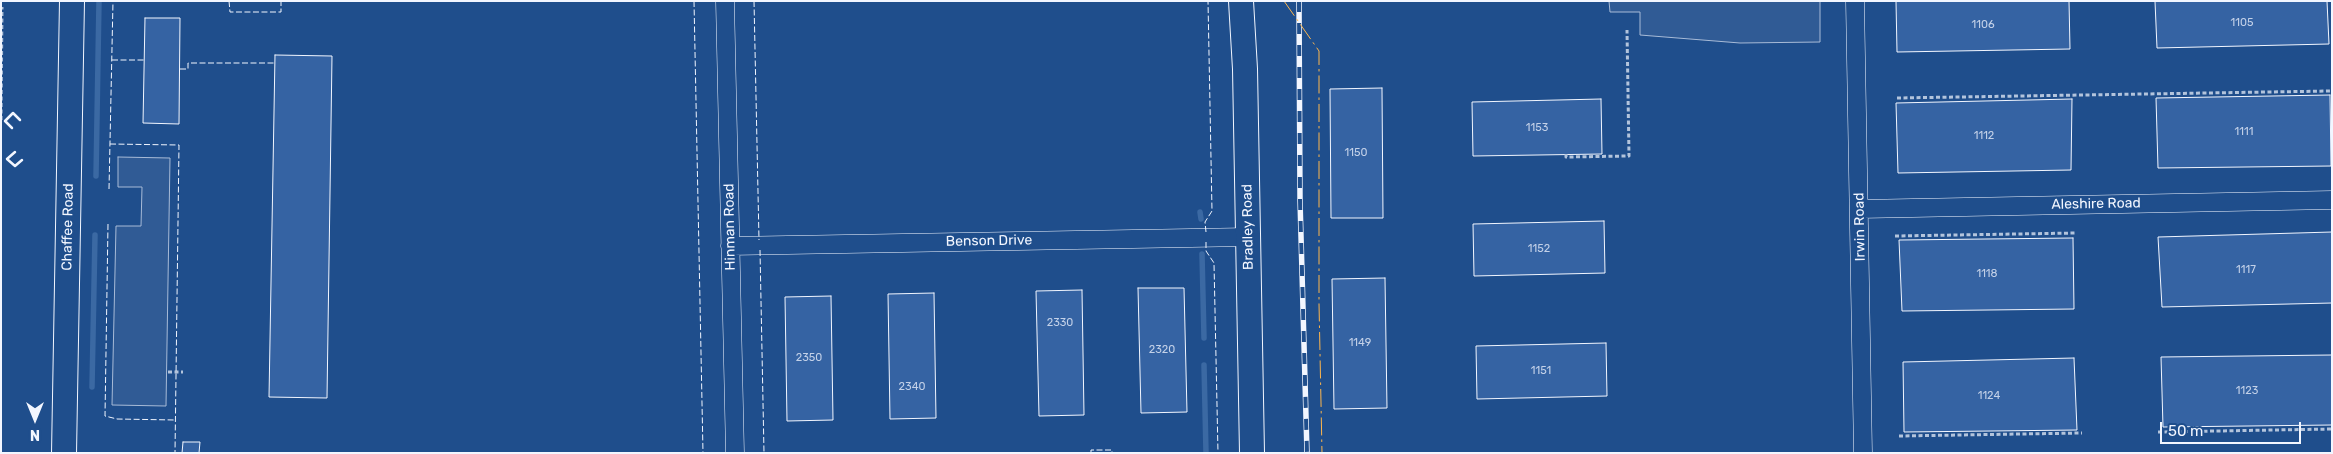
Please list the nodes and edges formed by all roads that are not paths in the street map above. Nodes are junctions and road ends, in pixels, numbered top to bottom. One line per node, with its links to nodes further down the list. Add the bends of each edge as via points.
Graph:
1 (72, 1): 9 (street, Chaffee Road)
2 (725, 1): 8 (street, Hinman Road)
3 (1241, 1): 7 (street, Bradley Road)
4 (1855, 1): 6 (street, Irwin Road)
5 (2332, 200): 6 (street, Aleshire Road)
6 (1860, 208): 12 (street, Irwin Road)
7 (1248, 237): 8 (street, Benson Drive); 11 (street, Bradley Road)
8 (730, 246): 10 (street, Hinman Road)
9 (64, 453)
10 (735, 453)
11 (1252, 453)
12 (1863, 453)

